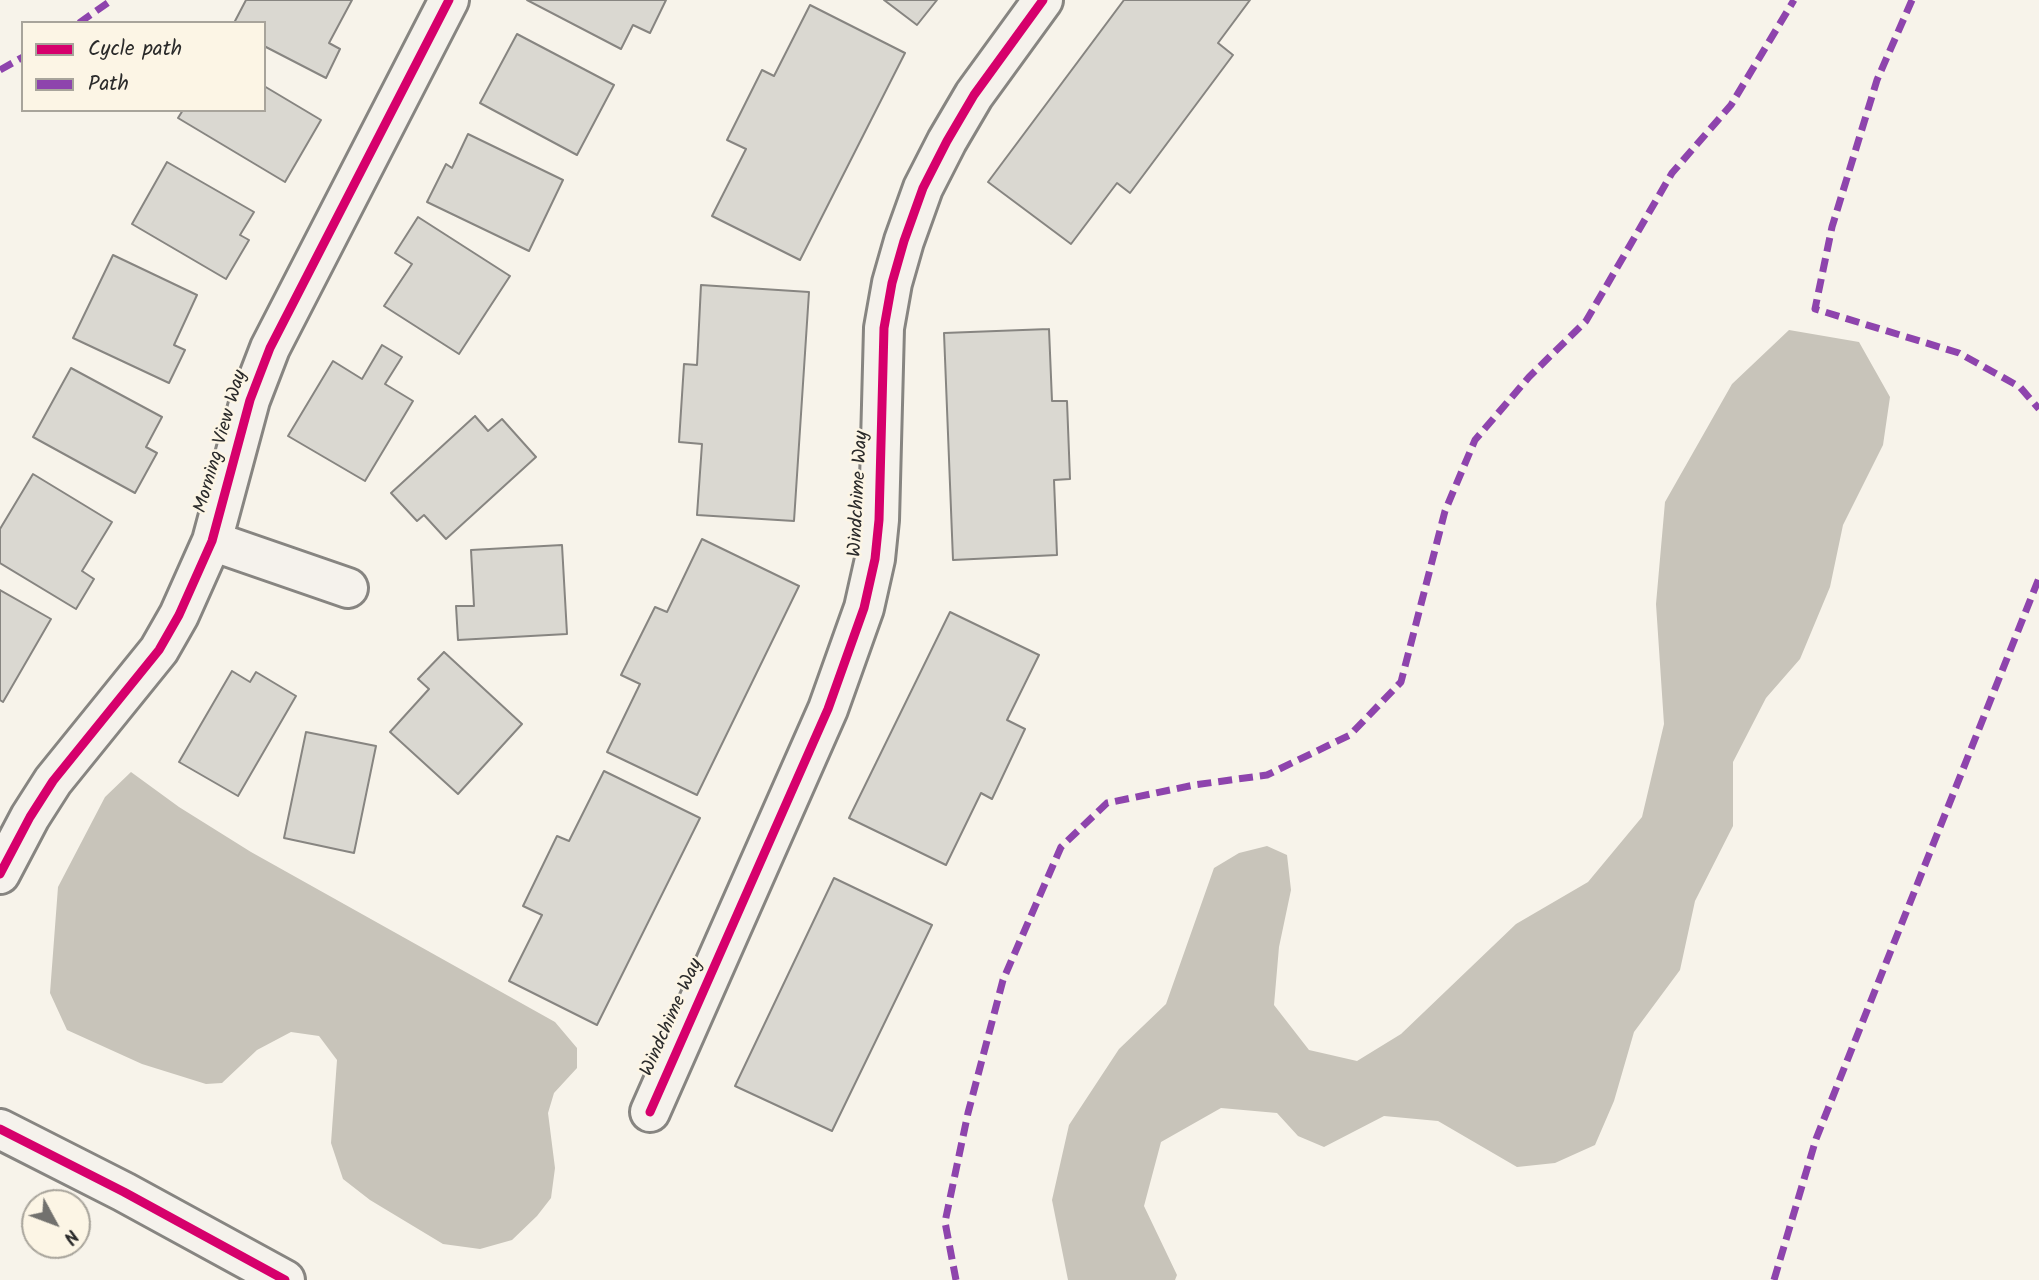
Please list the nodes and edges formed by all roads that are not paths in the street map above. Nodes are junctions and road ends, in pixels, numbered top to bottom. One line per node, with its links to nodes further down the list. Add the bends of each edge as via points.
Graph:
1 (449, 0): 3 (street, Morning View Way, via 270,348 250,400)
2 (1042, 0): 6 (street, Windchime Way, via 947,141 904,241 884,328 879,520 864,608 828,709)
3 (212, 541): 4 (street); 5 (street, Morning View Way, via 159,650 53,781)
4 (348, 588)
5 (0, 874)
6 (650, 1112)
7 (0, 1129): 8 (street)
8 (285, 1280)

